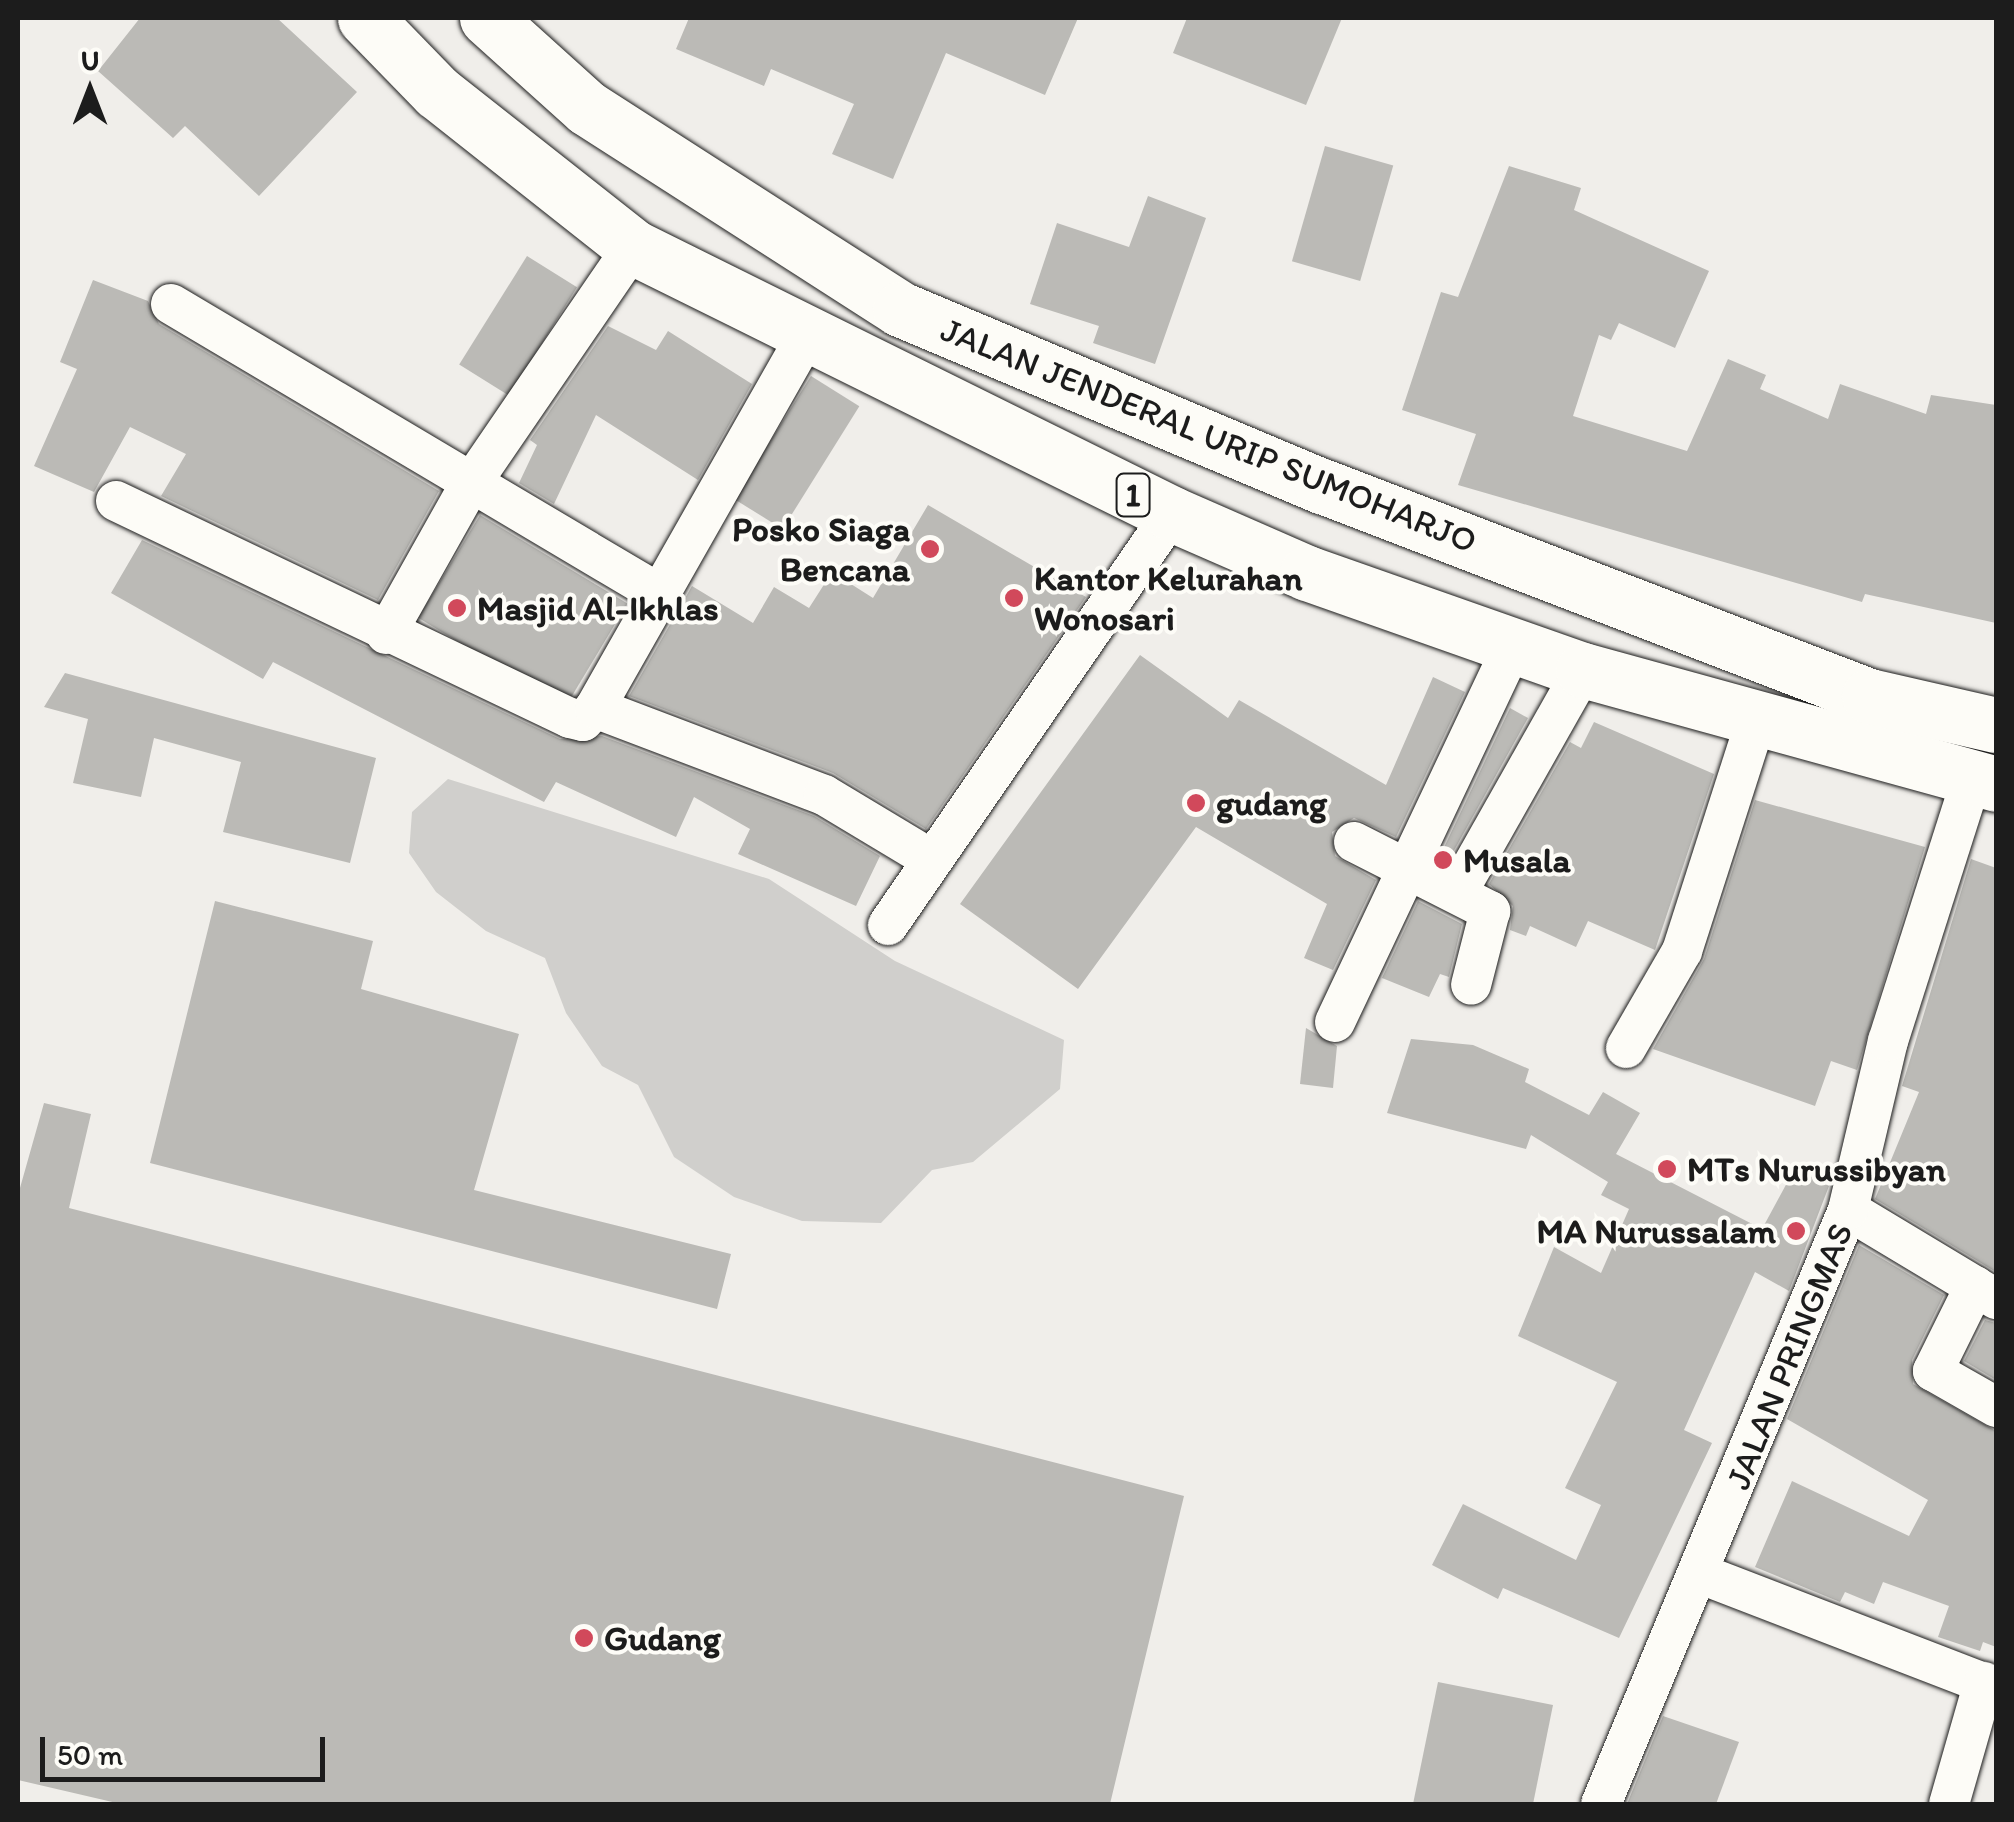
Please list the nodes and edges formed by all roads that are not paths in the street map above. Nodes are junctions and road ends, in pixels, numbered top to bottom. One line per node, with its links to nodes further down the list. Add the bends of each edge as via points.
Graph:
1 (365, 18): 3 (highway, JALAN JENDERAL URIP SUMOHARJO / 1, via 437,92)
2 (488, 18): 15 (highway, JALAN JENDERAL URIP SUMOHARJO / 1, via 587,108 900,309 1322,486 1869,696)
3 (633, 248): 5 (highway, JALAN JENDERAL URIP SUMOHARJO / 1); 6 (street)
4 (172, 304): 6 (street)
5 (805, 339): 8 (highway, JALAN JENDERAL URIP SUMOHARJO / 1); 13 (street)
6 (468, 488): 9 (street); 10 (street)
7 (116, 501): 10 (street)
8 (1172, 514): 11 (highway, JALAN JENDERAL URIP SUMOHARJO / 1, via 1307,573); 18 (street)
9 (646, 586)
10 (386, 634): 13 (street, via 570,718 584,721)
11 (1514, 643): 12 (highway, JALAN JENDERAL URIP SUMOHARJO / 1); 19 (street)
12 (1583, 670): 14 (highway, JALAN JENDERAL URIP SUMOHARJO / 1); 20 (street)
13 (596, 708): 18 (street, via 824,795)
14 (1756, 720): 16 (highway, JALAN JENDERAL URIP SUMOHARJO / 1); 24 (street, via 1682,951)
15 (1996, 726)
16 (1984, 781): 25 (street, JALAN PRINGMAS, via 1888,1041)
17 (1354, 842): 19 (street)
18 (932, 860): 21 (street)
19 (1408, 870): 20 (street); 23 (street)
20 (1457, 893): 22 (street, via 1492,914)
21 (888, 925)
22 (1471, 986)
23 (1335, 1022)
24 (1626, 1048)
25 (1848, 1210): 26 (street); 28 (street, JALAN PRINGMAS)
26 (1986, 1292): 27 (street, via 1933,1370)
27 (1996, 1407)
28 (1700, 1574): 29 (street); 30 (street, JALAN PRINGMAS)
29 (1990, 1685): 31 (street)
30 (1601, 1804)
31 (1949, 1804)

